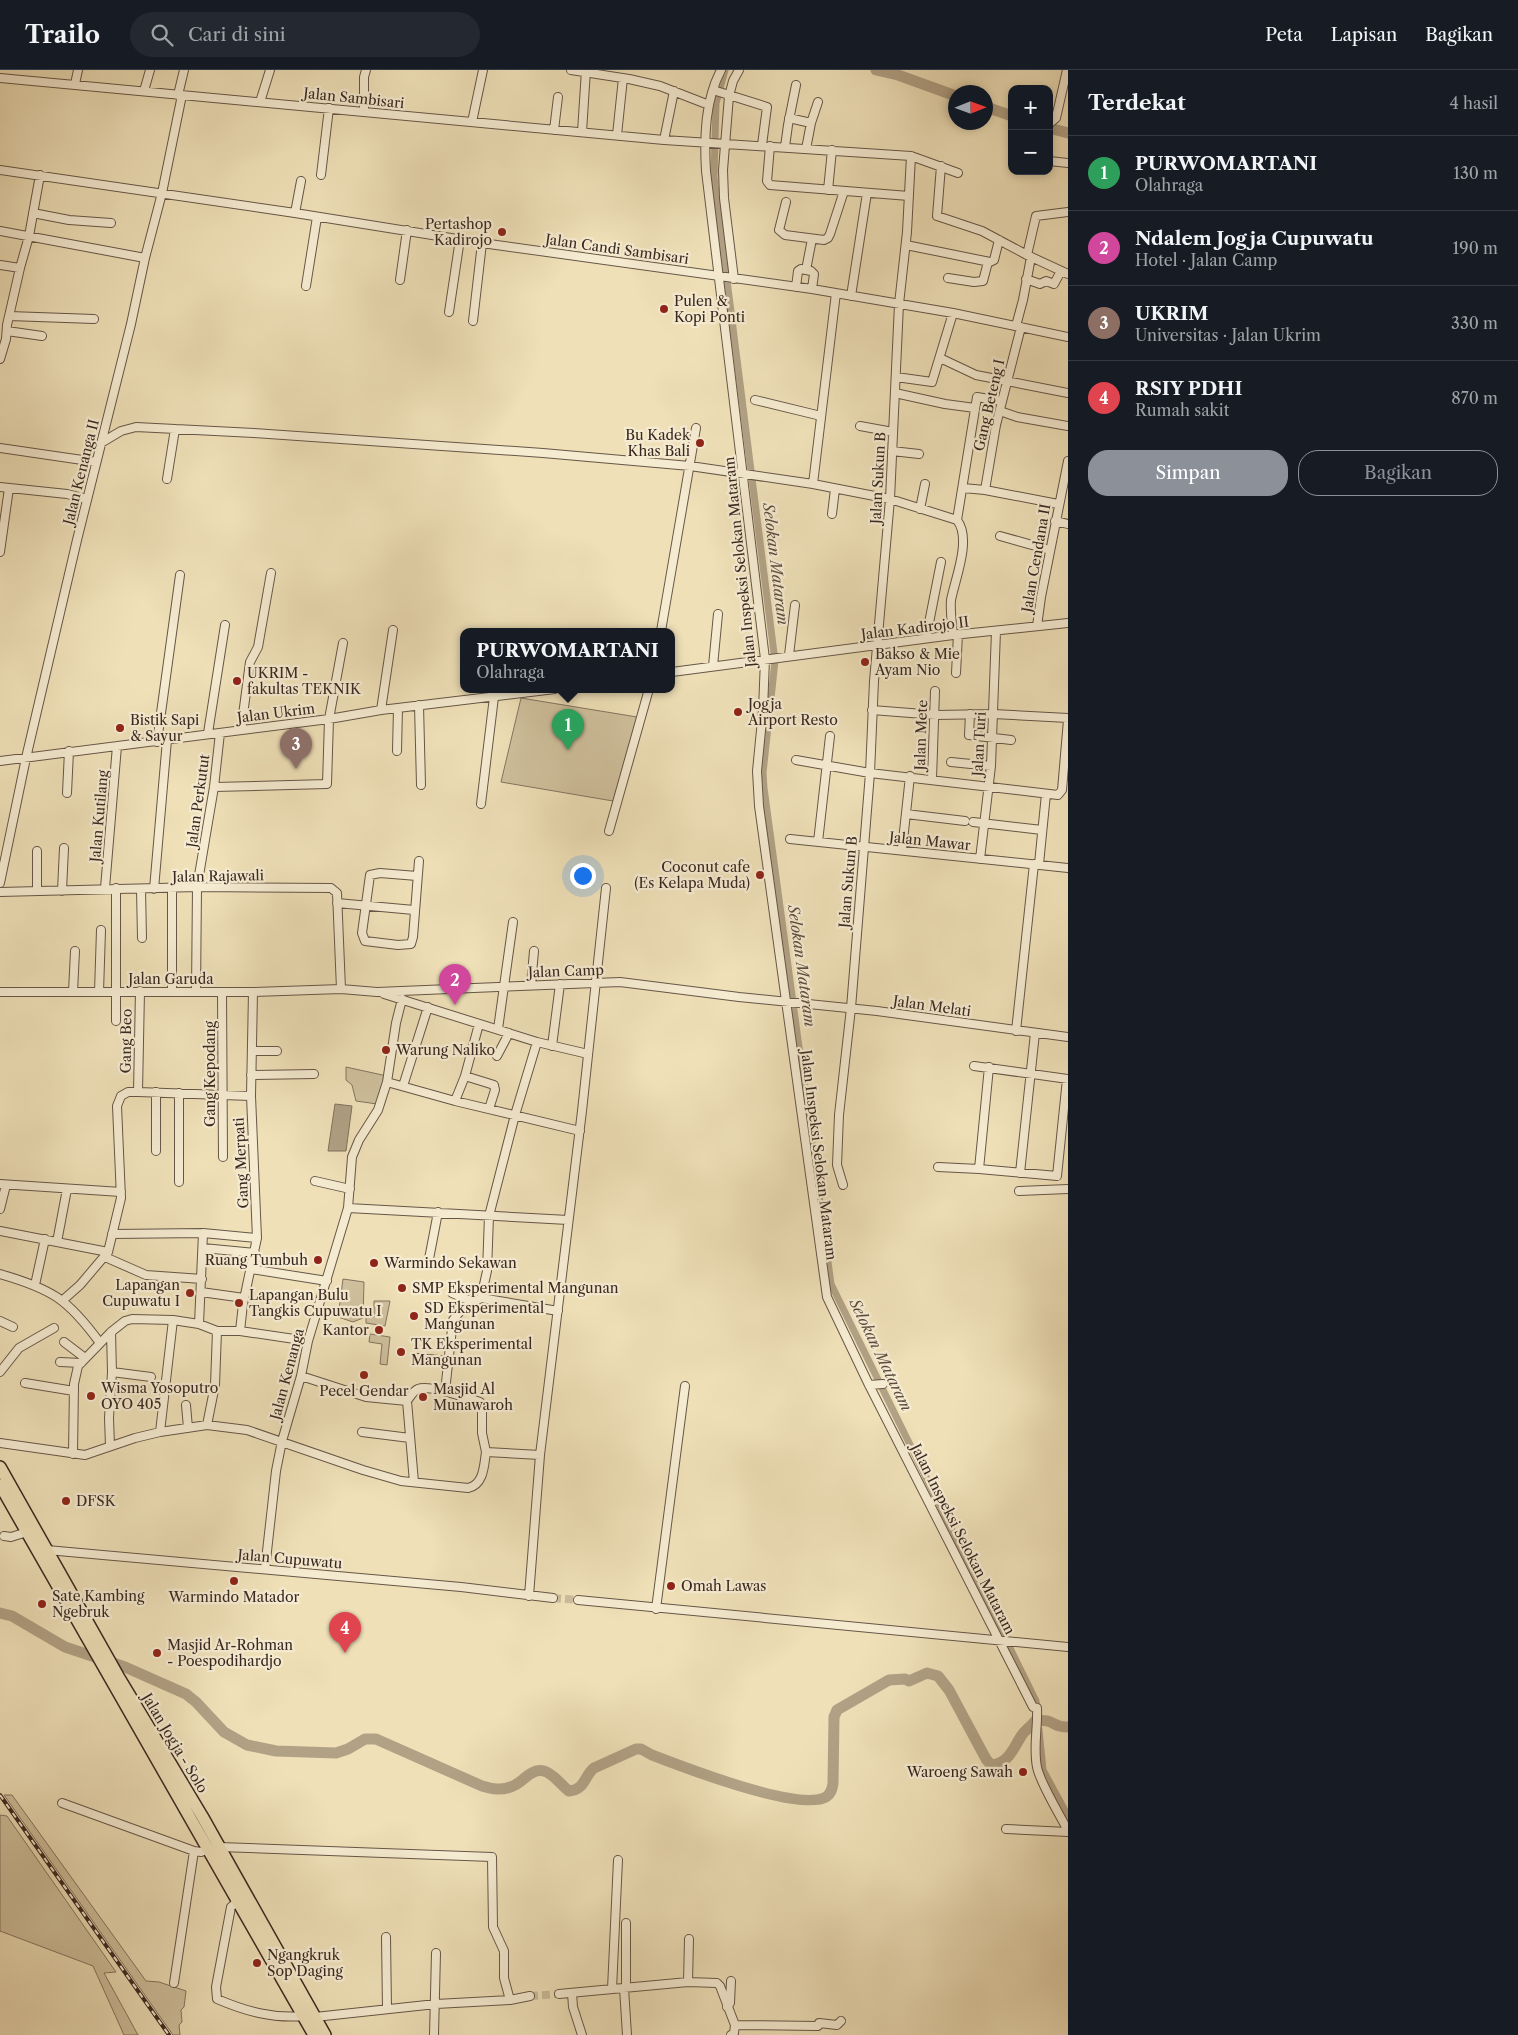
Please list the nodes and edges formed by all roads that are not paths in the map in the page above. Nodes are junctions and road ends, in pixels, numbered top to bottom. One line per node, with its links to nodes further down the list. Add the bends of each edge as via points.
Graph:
1 (78, 70): 14 (street)
2 (150, 70): 16 (street)
3 (184, 70): 19 (street, Jalan Kenanga II)
4 (270, 70): 21 (street)
5 (366, 70): 25 (street)
6 (483, 70): 28 (street)
7 (571, 70): 11 (street)
8 (720, 70): 18 (street, Jalan Inspeksi Selokan Mataram)
9 (739, 70): 18 (street)
10 (1067, 70): 27 (street)
11 (586, 71): 13 (street); 31 (street)
12 (0, 78): 14 (street, Jalan Sambisari)
13 (623, 78): 17 (street); 32 (street)
14 (75, 84): 16 (street, Jalan Sambisari)
15 (796, 85): 26 (street)
16 (144, 91): 19 (street, Jalan Sambisari)
17 (674, 91): 23 (street); 33 (street)
18 (720, 93): 23 (street, Jalan Inspeksi Selokan Mataram); 35 (street); 36 (street, via 766,107)
19 (180, 95): 21 (street, Jalan Sambisari); 51 (street, Jalan Kenanga II)
20 (558, 97): 30 (street)
21 (260, 102): 24 (street, Jalan Sambisari)
22 (818, 102): 29 (street)
23 (710, 105): 34 (street, Jalan Inspeksi Selokan Mataram)
24 (329, 108): 25 (street, Jalan Sambisari); 47 (street)
25 (364, 112): 28 (street, Jalan Sambisari)
26 (789, 118): 29 (street); 37 (street)
27 (1053, 121)
28 (472, 122): 30 (street, Jalan Sambisari)
29 (811, 123): 38 (street)
30 (554, 130): 31 (street, Jalan Sambisari)
31 (582, 132): 32 (street, Jalan Sambisari)
32 (617, 135): 33 (street, Jalan Sambisari)
33 (664, 140): 34 (street, Jalan Sambisari)
34 (707, 143): 35 (street); 75 (street, Jalan Inspeksi Selokan Mataram)
35 (722, 143): 36 (street); 77 (street)
36 (766, 146): 37 (street); 49 (street, via 770,184)
37 (785, 147): 38 (street)
38 (806, 149): 39 (street)
39 (832, 150): 40 (street); 49 (street)
40 (911, 156): 43 (street); 53 (street, Jalan Sukun B)
41 (1053, 161): 42 (street)
42 (1068, 163)
43 (941, 166): 45 (street); 65 (street, via 937,216)
44 (0, 170): 46 (street, Jalan Candi Sambisari)
45 (958, 173)
46 (40, 175): 51 (street, Jalan Candi Sambisari); 57 (street)
47 (321, 175)
48 (301, 181): 56 (street)
49 (828, 190): 50 (street)
50 (844, 191): 52 (street); 64 (street, via 828,238)
51 (162, 193): 56 (street, Jalan Candi Sambisari); 69 (street, Jalan Kenanga II)
52 (867, 193): 53 (street); 84 (street)
53 (909, 196): 67 (street, Jalan Sukun B)
54 (786, 202): 64 (street, via 781,232)
55 (1068, 212): 68 (street, Gang Beteng I, via 1036,216)
56 (295, 213): 58 (street, Jalan Candi Sambisari)
57 (32, 214): 59 (street); 62 (street)
58 (317, 218): 60 (street, Jalan Candi Sambisari); 80 (street)
59 (111, 224)
60 (407, 230): 63 (street, Jalan Candi Sambisari); 79 (street)
61 (0, 231): 62 (street)
62 (29, 236): 69 (street); 72 (street)
63 (460, 239): 66 (street, Jalan Candi Sambisari); 86 (street)
64 (812, 239): 73 (street)
65 (999, 240): 68 (street); 70 (street, via 994,260)
66 (482, 243): 75 (street, Jalan Candi Sambisari); 90 (street)
67 (906, 245): 70 (street); 85 (street, Jalan Sukun B)
68 (1029, 256): 74 (street); 78 (street, Gang Beteng I)
69 (145, 258): 111 (street, Jalan Kenanga II)
70 (988, 262): 76 (street, via 983,282)
71 (0, 265): 72 (street)
72 (20, 268): 88 (street)
73 (806, 270): 81 (street, via 798,271); 82 (street, via 814,274)
74 (1065, 272): 78 (street, via 1054,284)
75 (720, 277): 77 (street, Jalan Candi Sambisari); 118 (street, Jalan Inspeksi Selokan Mataram)
76 (948, 278)
77 (733, 279): 81 (street, Jalan Candi Sambisari)
78 (1026, 279): 92 (street, Gang Beteng I)
79 (400, 280)
80 (306, 286)
81 (796, 287): 82 (street, Jalan Candi Sambisari)
82 (812, 289): 83 (street, Jalan Candi Sambisari)
83 (836, 293): 84 (street, Jalan Candi Sambisari); 105 (street)
84 (851, 296): 85 (street, Jalan Candi Sambisari)
85 (899, 304): 87 (street, Jalan Candi Sambisari); 97 (street, Jalan Sukun B)
86 (449, 312)
87 (953, 313): 92 (street, Jalan Candi Sambisari); 95 (street)
88 (9, 316): 89 (street); 91 (street)
89 (94, 319)
90 (473, 321)
91 (5, 327): 93 (street); 96 (street)
92 (1018, 327): 94 (street, Jalan Candi Sambisari); 98 (street, Gang Beteng I)
93 (42, 336)
94 (1068, 337)
95 (940, 358): 97 (street, via 932,382); 98 (street, via 976,375)
96 (0, 359)
97 (896, 377): 99 (street, Jalan Sukun B)
98 (1008, 380): 100 (street); 102 (street, Gang Beteng I)
99 (895, 393): 103 (street); 110 (street, Jalan Sukun B)
100 (1068, 393)
101 (755, 400): 105 (street)
102 (1002, 401): 103 (street, via 978,397); 104 (street, Gang Beteng I)
103 (975, 408): 124 (street)
104 (1000, 411): 107 (street); 126 (street, Gang Beteng I)
105 (821, 416): 120 (street)
106 (860, 426): 110 (street)
107 (1068, 426)
108 (696, 428): 116 (street)
109 (175, 429): 111 (street, via 128,428); 116 (street); 119 (street)
110 (893, 432): 113 (street, Jalan Sukun B)
111 (100, 443): 115 (street, Jalan Kenanga II)
112 (0, 448): 115 (street)
113 (892, 450): 114 (street); 128 (street, Jalan Sukun B)
114 (919, 454)
115 (96, 462): 127 (street, Jalan Kenanga II)
116 (690, 466): 118 (street); 146 (street)
117 (1067, 466): 129 (street, Jalan Cendana II)
118 (745, 475): 120 (street); 154 (street, Jalan Inspeksi Selokan Mataram)
119 (167, 479)
120 (813, 484): 125 (street)
121 (925, 484): 130 (street)
122 (0, 487): 123 (street)
123 (9, 488): 127 (street); 137 (street)
124 (963, 488): 126 (street); 132 (street)
125 (836, 489): 128 (street); 131 (street)
126 (985, 490): 129 (street)
127 (87, 499): 182 (street, Jalan Kenanga II)
128 (890, 499): 130 (street); 152 (street, Jalan Sukun B)
129 (1058, 504): 133 (street, Jalan Cendana II)
130 (920, 509): 132 (street)
131 (832, 514)
132 (957, 520): 149 (street, via 962,542 951,602)
133 (1055, 521): 134 (street); 136 (street, Jalan Cendana II)
134 (1068, 524)
135 (1000, 536): 136 (street)
136 (1050, 550): 145 (street, Jalan Cendana II)
137 (0, 552)
138 (941, 562): 150 (street)
139 (271, 573): 171 (street, via 258,647 250,662)
140 (180, 575): 178 (street)
141 (796, 605): 153 (street)
142 (718, 614): 155 (street)
143 (1068, 623): 145 (street, Jalan Kadirojo II)
144 (225, 625): 172 (street)
145 (1037, 626): 148 (street, Jalan Kadirojo II)
146 (662, 628)
147 (394, 630): 164 (street)
148 (996, 631): 149 (street, Jalan Kadirojo II); 168 (street, Jalan Turi)
149 (956, 634): 150 (street, Jalan Kadirojo II); 157 (street)
150 (926, 638): 152 (street, Jalan Kadirojo II)
151 (343, 643): 169 (street)
152 (878, 645): 153 (street, Jalan Kadirojo II); 165 (street, Jalan Sukun B)
153 (789, 655): 154 (street, Jalan Kadirojo II)
154 (768, 658): 155 (street); 247 (street, Jalan Inspeksi Selokan Mataram, via 757,771 759,806)
155 (713, 666): 156 (street)
156 (675, 672)
157 (956, 673)
158 (935, 691): 166 (street, Jalan Mete)
159 (524, 693): 161 (street, Jalan Ukrim)
160 (648, 693): 200 (street)
161 (494, 697): 162 (street, Jalan Ukrim); 196 (street)
162 (419, 705): 163 (street, Jalan Ukrim); 191 (street)
163 (398, 708): 164 (street, Jalan Ukrim); 181 (street)
164 (382, 710): 169 (street, Jalan Ukrim)
165 (872, 710): 166 (street); 188 (street, Jalan Sukun B)
166 (936, 714): 167 (street); 190 (street, Jalan Mete)
167 (970, 714): 168 (street); 175 (street, via 969,736)
168 (993, 714): 170 (street); 175 (street, Jalan Turi)
169 (328, 719): 171 (street, Jalan Ukrim); 192 (street, via 327,784)
170 (1068, 719): 195 (street, via 1062,790 1058,795)
171 (241, 730): 173 (street, Jalan Ukrim)
172 (208, 733): 173 (street, Jalan Ukrim); 176 (street, Jalan Ukrim)
173 (220, 733): 192 (street, Jalan Perkutut)
174 (830, 736): 187 (street)
175 (992, 738): 177 (street); 186 (street, Jalan Turi)
176 (167, 740): 178 (street, Jalan Ukrim); 218 (street)
177 (1011, 740)
178 (157, 742): 179 (street, Jalan Ukrim)
179 (117, 746): 180 (street, Jalan Ukrim); 214 (street, Jalan Kutilang)
180 (69, 751): 182 (street, Jalan Ukrim); 194 (street)
181 (397, 751)
182 (26, 758): 184 (street, Jalan Ukrim); 212 (street, Jalan Kenanga II)
183 (796, 760): 187 (street)
184 (0, 761)
185 (951, 762): 186 (street)
186 (990, 766): 193 (street, Jalan Turi)
187 (826, 767): 188 (street); 202 (street)
188 (870, 773): 189 (street); 203 (street, Jalan Sukun B)
189 (910, 776): 190 (street); 197 (street)
190 (932, 779): 193 (street)
191 (421, 786)
192 (214, 787): 213 (street, Jalan Perkutut)
193 (989, 787): 195 (street); 198 (street, Jalan Turi)
194 (67, 793)
195 (1046, 794): 199 (street)
196 (481, 804)
197 (906, 814): 198 (street); 205 (street)
198 (985, 823): 199 (street); 207 (street, Jalan Turi)
199 (1042, 830): 209 (street)
200 (610, 831)
201 (790, 839): 202 (street, Jalan Mawar)
202 (818, 842): 203 (street, Jalan Mawar)
203 (863, 847): 205 (street, Jalan Mawar); 249 (street, Jalan Sukun B)
204 (64, 848): 221 (street)
205 (902, 850): 207 (street, Jalan Mawar)
206 (38, 851): 220 (street)
207 (980, 859): 209 (street, Jalan Mawar)
208 (419, 861): 211 (street)
209 (1036, 864): 210 (street, Jalan Mawar); 253 (street)
210 (1068, 868)
211 (417, 876): 224 (street, via 372,874 368,880); 225 (street)
212 (0, 883)
213 (197, 887): 219 (street, Jalan Rajawali); 223 (street, Jalan Rajawali, via 331,888 337,893); 242 (street, Jalan Perkutut)
214 (105, 888): 215 (street, Jalan Rajawali); 221 (street, Jalan Rajawali)
215 (116, 888): 217 (street, Jalan Rajawali); 236 (street)
216 (606, 888): 231 (street)
217 (141, 889): 218 (street, Jalan Rajawali); 228 (street)
218 (154, 889): 219 (street, Jalan Rajawali)
219 (172, 889): 241 (street)
220 (37, 891): 221 (street, Jalan Rajawali); 222 (street, Jalan Rajawali)
221 (62, 891)
222 (0, 892)
223 (337, 903): 224 (street); 235 (street)
224 (365, 905): 225 (street); 225 (street, via 363,937 378,943 411,944)
225 (414, 910)
226 (513, 922): 234 (street)
227 (101, 930): 240 (street)
228 (142, 938)
229 (534, 950): 233 (street)
230 (75, 951): 239 (street)
231 (595, 982): 232 (street, Jalan Camp); 247 (street, Jalan Camp, via 643,984); 261 (street)
232 (560, 984): 233 (street, Jalan Camp); 258 (street)
233 (531, 985): 234 (street, Jalan Camp)
234 (504, 986): 245 (street, Jalan Camp); 252 (street)
235 (342, 989): 244 (street, Jalan Garuda); 245 (street, Jalan Camp)
236 (116, 991): 237 (street, Jalan Garuda); 240 (street, Jalan Garuda); 250 (street)
237 (140, 991): 241 (street, Jalan Garuda); 272 (street, Gang Beo)
238 (0, 992): 239 (street, Jalan Garuda)
239 (73, 992): 240 (street, Jalan Garuda)
240 (99, 992)
241 (172, 992): 242 (street, Jalan Garuda)
242 (196, 992): 243 (street, Jalan Garuda)
243 (222, 992): 244 (street, Jalan Garuda); 275 (street, Gang Kepodang)
244 (253, 992): 259 (street, Gang Merpati)
245 (377, 992): 246 (street)
246 (402, 999): 248 (street); 270 (street, Jalan Kenanga)
247 (793, 1003): 249 (street, Jalan Melati); 346 (street, Jalan Inspeksi Selokan Mataram, via 831,1296)
248 (428, 1007): 251 (street); 271 (street)
249 (851, 1008): 253 (street, Jalan Melati); 292 (street, Jalan Sukun B, via 837,1165)
250 (116, 1021)
251 (479, 1024): 252 (street); 268 (street)
252 (498, 1030): 254 (street)
253 (1016, 1031): 255 (street, Jalan Melati)
254 (508, 1033): 257 (street); 262 (street)
255 (1035, 1033): 256 (street, Jalan Melati); 266 (street)
256 (1068, 1037)
257 (537, 1042): 258 (street); 279 (street)
258 (552, 1046): 261 (street)
259 (252, 1051): 260 (street); 267 (street, Gang Merpati)
260 (277, 1051)
261 (588, 1054): 281 (street)
262 (497, 1056)
263 (974, 1066): 264 (street)
264 (989, 1067): 266 (street); 287 (street)
265 (314, 1074): 267 (street)
266 (1030, 1074): 269 (street); 288 (street)
267 (251, 1075): 276 (street, Gang Merpati)
268 (465, 1076): 277 (street); 278 (street, via 495,1086)
269 (1067, 1079): 280 (street)
270 (387, 1082): 271 (street); 294 (street, Jalan Kenanga, via 378,1110 352,1157)
271 (403, 1086): 277 (street)
272 (138, 1092): 273 (street); 297 (street, via 121,1096 117,1106)
273 (156, 1092): 274 (street); 282 (street)
274 (179, 1093): 275 (street); 289 (street)
275 (222, 1094): 276 (street); 285 (street, Gang Kepodang)
276 (251, 1096): 306 (street, Gang Merpati)
277 (454, 1101): 278 (street)
278 (488, 1109): 279 (street)
279 (515, 1115): 281 (street); 301 (street)
280 (1066, 1118): 283 (street)
281 (580, 1132): 302 (street)
282 (156, 1151)
283 (1059, 1154): 284 (street); 288 (street, via 1057,1176)
284 (1068, 1154)
285 (223, 1157)
286 (938, 1167): 287 (street)
287 (979, 1169): 288 (street)
288 (1020, 1173)
289 (179, 1182)
290 (315, 1182): 294 (street)
291 (3, 1184): 293 (street); 299 (street)
292 (844, 1185)
293 (67, 1189): 297 (street); 308 (street)
294 (350, 1189): 298 (street, Jalan Kenanga)
295 (1068, 1190): 296 (street)
296 (1019, 1191)
297 (121, 1192): 305 (street)
298 (348, 1208): 300 (street); 316 (street, Jalan Kenanga)
299 (0, 1209)
300 (438, 1212): 301 (street); 312 (street)
301 (489, 1216): 302 (street); 321 (street, via 487,1271)
302 (568, 1220): 324 (street)
303 (0, 1231): 307 (street)
304 (203, 1233): 305 (street); 306 (street); 309 (street)
305 (112, 1234): 311 (street)
306 (257, 1238): 310 (street, Gang Merpati)
307 (44, 1239): 308 (street); 317 (street)
308 (57, 1242): 311 (street)
309 (203, 1248): 310 (street); 315 (street)
310 (255, 1253): 313 (street, Gang Merpati)
311 (106, 1254): 315 (street, via 133,1270 157,1277); 322 (street)
312 (429, 1259)
313 (251, 1269): 316 (street); 320 (street, Gang Merpati)
314 (0, 1274): 317 (street)
315 (202, 1279): 318 (street)
316 (326, 1281): 333 (street, Jalan Kenanga)
317 (35, 1285): 322 (street)
318 (201, 1292): 320 (street); 327 (street)
319 (452, 1293): 323 (street)
320 (244, 1298): 331 (street, Gang Merpati)
321 (480, 1298): 323 (street); 324 (street)
322 (63, 1300): 335 (street)
323 (473, 1302): 338 (street, via 453,1320)
324 (558, 1311): 362 (street)
325 (173, 1320): 327 (street); 332 (street, via 132,1319); 354 (street)
326 (0, 1321): 328 (street)
327 (199, 1324): 330 (street)
328 (13, 1327)
329 (54, 1328): 340 (street, via 19,1348)
330 (217, 1331): 331 (street); 352 (street, via 215,1385)
331 (240, 1331): 333 (street)
332 (111, 1332): 335 (street); 341 (street)
333 (308, 1341): 342 (street, Jalan Kenanga)
334 (64, 1342): 337 (street)
335 (100, 1343): 337 (street)
336 (418, 1358): 338 (street)
337 (83, 1360): 339 (street); 348 (street, via 74,1377)
338 (450, 1360): 349 (street)
339 (60, 1362)
340 (0, 1372)
341 (112, 1372): 343 (street); 359 (street)
342 (301, 1376): 350 (street, via 366,1397); 357 (street, Jalan Kenanga)
343 (151, 1377)
344 (26, 1383): 348 (street)
345 (883, 1384): 346 (street)
346 (871, 1385): 375 (street, Jalan Inspeksi Selokan Mataram)
347 (686, 1386): 374 (street)
348 (74, 1391): 361 (street)
349 (445, 1391): 350 (street, via 418,1389); 360 (street, via 481,1404)
350 (407, 1401): 356 (street)
351 (186, 1405): 353 (street)
352 (208, 1426): 353 (street); 357 (street, via 247,1430)
353 (188, 1428): 354 (street)
354 (160, 1432): 359 (street)
355 (362, 1432): 356 (street)
356 (410, 1438): 364 (street)
357 (282, 1441): 364 (street, via 363,1470); 370 (street, Jalan Kenanga)
358 (0, 1444): 361 (street)
359 (110, 1446): 361 (street, via 85,1455)
360 (486, 1452): 362 (street); 364 (street, via 482,1477 472,1487)
361 (73, 1454)
362 (540, 1455): 371 (street)
363 (0, 1467): 366 (highway, Jalan Jogja - Solo)
364 (414, 1482)
365 (0, 1485): 366 (highway, Jalan Jogja - Solo)
366 (17, 1506): 367 (highway, Jalan Jogja - Solo); 369 (highway, Jalan Jogja - Solo)
367 (27, 1532): 368 (street); 377 (highway, Jalan Jogja - Solo, via 92,1647)
368 (4, 1536)
369 (47, 1550): 370 (street, Jalan Cupuwatu); 377 (highway, Jalan Jogja - Solo, via 103,1651)
370 (265, 1569): 371 (street, Jalan Cupuwatu)
371 (530, 1596): 372 (street, Jalan Cupuwatu)
372 (552, 1598)
373 (578, 1600): 374 (street)
374 (656, 1609): 375 (street)
375 (1005, 1641): 376 (street); 380 (street, Jalan Inspeksi Selokan Mataram, via 1033,1707 1037,1708 1035,1744 1038,1772)
376 (1068, 1647)
377 (112, 1675): 381 (highway, Jalan Jogja - Solo, via 159,1743)
378 (62, 1803): 382 (street)
379 (1006, 1829): 380 (street)
380 (1068, 1832)
381 (214, 1848): 382 (street); 384 (highway, Jalan Jogja - Solo); 397 (street, via 492,1857 493,1927 504,1951 504,1978); 401 (highway, Jalan Jogja - Solo)
382 (194, 1851): 391 (street)
383 (618, 1860): 393 (street)
384 (238, 1901): 401 (highway, Jalan Jogja - Solo); 401 (street, via 231,1907 216,1987 217,1999 261,2014)
385 (626, 1923): 392 (street)
386 (386, 1937): 400 (street)
387 (690, 1939): 390 (street)
388 (436, 1953): 398 (street)
389 (731, 1981): 399 (street)
390 (688, 1982): 392 (street); 399 (street, via 718,1984)
391 (174, 1984)
392 (625, 1988): 393 (street); 409 (street)
393 (612, 1989): 394 (street)
394 (572, 1992): 395 (street); 408 (street)
395 (559, 1994)
396 (530, 1996): 397 (street)
397 (510, 2000): 398 (street)
398 (436, 2004): 400 (street); 407 (street)
399 (727, 2007): 403 (street)
400 (387, 2009): 401 (street)
401 (309, 2017): 405 (highway, Jalan Jogja - Solo); 406 (highway, Jalan Jogja - Solo)
402 (842, 2021): 404 (street, via 837,2025 819,2023)
403 (735, 2025): 404 (street); 410 (street)
404 (818, 2026): 411 (street)
405 (314, 2035)
406 (325, 2035)
407 (434, 2035)
408 (582, 2035)
409 (627, 2035)
410 (731, 2035)
411 (819, 2035)

